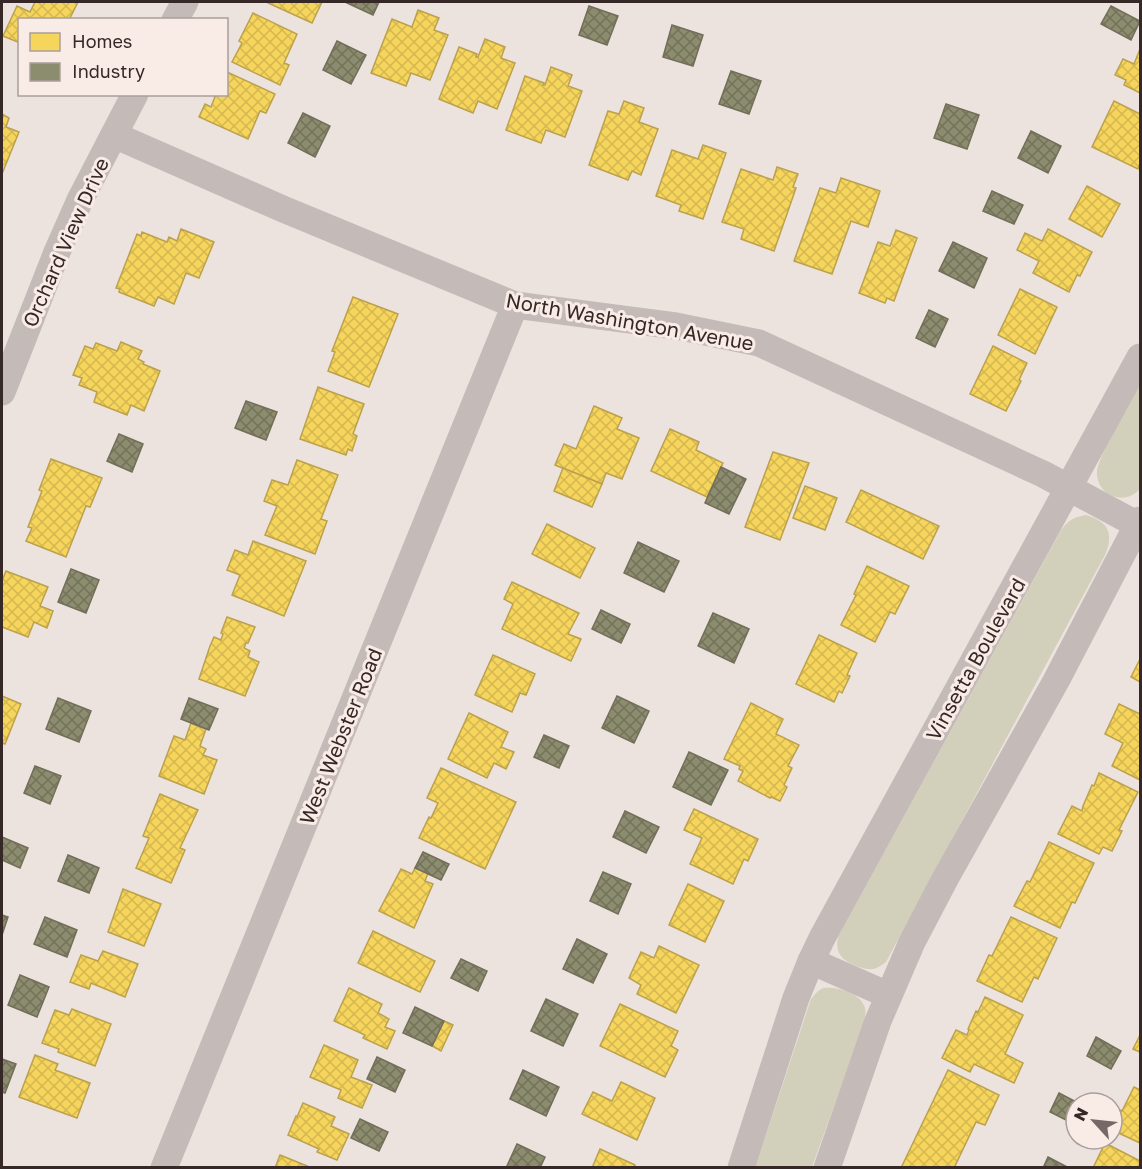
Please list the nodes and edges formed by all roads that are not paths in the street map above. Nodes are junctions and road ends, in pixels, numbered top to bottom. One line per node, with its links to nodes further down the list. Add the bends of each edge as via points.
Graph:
1 (185, 2): 2 (street)
2 (176, 18)
3 (134, 96): 4 (street, Orchard View Drive)
4 (114, 135): 5 (street, North Washington Avenue); 7 (street, Orchard View Drive, via 69,225)
5 (515, 304): 8 (street, North Washington Avenue, via 676,326 759,343); 12 (street, West Webster Road)
6 (1140, 357): 8 (street, Vinsetta Boulevard)
7 (2, 392)
8 (1069, 488): 9 (street, North Washington Avenue); 10 (street, Vinsetta Boulevard)
9 (1139, 523): 11 (street, via 945,879)
10 (811, 961): 11 (street); 13 (street, Vinsetta Boulevard)
11 (888, 995): 14 (street)
12 (164, 1167)
13 (741, 1167)
14 (827, 1167)

